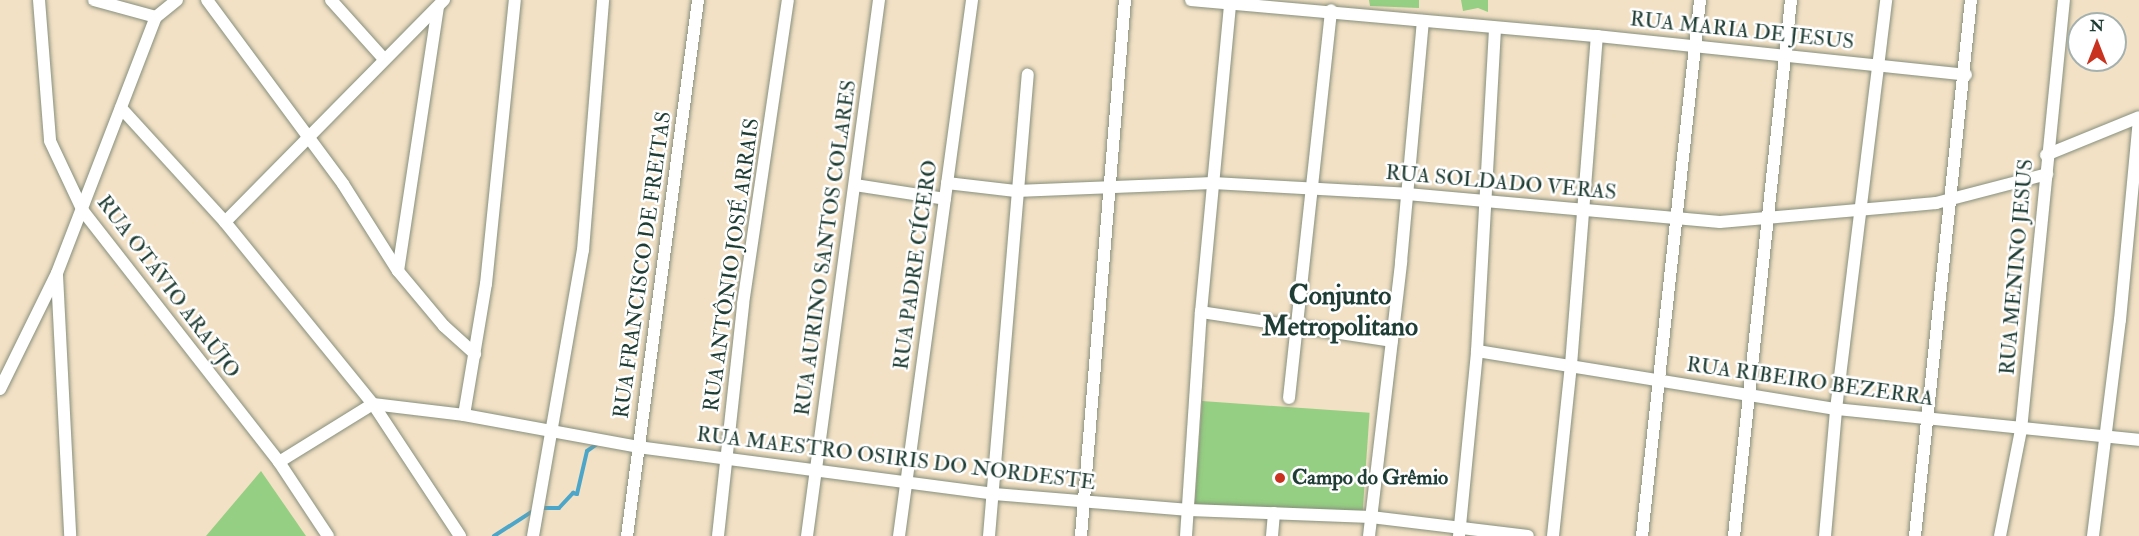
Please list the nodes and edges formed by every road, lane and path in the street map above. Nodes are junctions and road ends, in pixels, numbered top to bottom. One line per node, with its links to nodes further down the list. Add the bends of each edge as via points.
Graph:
1 (39, 0): 48 (street, RUA OTÁVIO ARAÚJO, via 50,141)
2 (94, 0): 22 (street)
3 (177, 0): 22 (street)
4 (207, 0): 34 (street)
5 (331, 0): 28 (street)
6 (515, 0): 59 (street, via 486,284)
7 (603, 0): 70 (street, via 583,250)
8 (698, 0): 73 (street, RUA FRANCISCO DE FREITAS)
9 (788, 0): 74 (street, RUA ANTÔNIO JOSÉ ARRAIS, via 743,304)
10 (879, 0): 39 (street, RUA AURINO SANTOS COLARES)
11 (972, 0): 37 (street, RUA PADRE CÍCERO)
12 (1125, 0): 40 (street)
13 (1191, 0): 19 (street, RUA MARIA DE JESUS)
14 (1700, 0): 26 (street)
15 (1791, 0): 27 (street)
16 (1886, 0): 29 (street)
17 (1971, 0): 31 (street)
18 (2064, 0): 35 (street, RUA MENINO JESUS)
19 (1225, 2): 21 (street, RUA MARIA DE JESUS); 38 (street)
20 (441, 4): 28 (street); 53 (street)
21 (1331, 10): 23 (street, RUA MARIA DE JESUS); 41 (street)
22 (156, 17): 32 (street)
23 (1423, 21): 24 (street, RUA MARIA DE JESUS); 43 (street)
24 (1495, 29): 25 (street, RUA MARIA DE JESUS); 46 (street)
25 (1597, 36): 26 (street, RUA MARIA DE JESUS); 47 (street)
26 (1692, 46): 27 (street, RUA MARIA DE JESUS); 50 (street)
27 (1785, 57): 29 (street, RUA MARIA DE JESUS); 51 (street)
28 (383, 58): 34 (street)
29 (1878, 63): 31 (street, RUA MARIA DE JESUS); 49 (street)
30 (1028, 75): 42 (street)
31 (1966, 75): 44 (street)
32 (121, 108): 48 (street); 52 (street)
33 (2139, 117): 35 (street); 71 (street)
34 (309, 137): 52 (street); 53 (street)
35 (2046, 155): 36 (street, RUA MENINO JESUS)
36 (2047, 174): 44 (street, RUA SOLDADO VERAS); 69 (street, RUA MENINO JESUS)
37 (947, 183): 42 (street, RUA SOLDADO VERAS); 45 (street, RUA PADRE CÍCERO)
38 (1213, 183): 40 (street, RUA SOLDADO VERAS); 41 (street, RUA SOLDADO VERAS); 55 (street)
39 (855, 185): 45 (street); 76 (street, RUA AURINO SANTOS COLARES)
40 (1111, 185): 42 (street, RUA SOLDADO VERAS); 79 (street)
41 (1311, 189): 43 (street, RUA SOLDADO VERAS); 56 (street)
42 (1016, 191): 78 (street)
43 (1407, 194): 46 (street, RUA SOLDADO VERAS); 57 (street)
44 (1953, 198): 49 (street, RUA SOLDADO VERAS); 68 (street)
45 (945, 199): 77 (street, RUA PADRE CÍCERO)
46 (1487, 202): 47 (street, RUA SOLDADO VERAS); 58 (street)
47 (1582, 210): 50 (street, RUA SOLDADO VERAS); 60 (street)
48 (83, 211): 54 (street); 75 (street, RUA OTÁVIO ARAÚJO)
49 (1860, 211): 51 (street, RUA SOLDADO VERAS); 66 (street)
50 (1675, 216): 51 (street, RUA SOLDADO VERAS, via 1720,222); 61 (street)
51 (1766, 220): 63 (street)
52 (225, 222): 65 (street)
53 (398, 271): 59 (street, via 444,326)
54 (57, 273): 62 (street); 84 (street)
55 (1201, 312): 56 (street); 80 (street)
56 (1296, 326): 57 (street); 64 (street)
57 (1392, 341): 82 (street)
58 (1477, 351): 60 (street, RUA RIBEIRO BEZERRA); 83 (street)
59 (475, 354): 67 (street)
60 (1571, 365): 61 (street, RUA RIBEIRO BEZERRA); 98 (street)
61 (1659, 381): 63 (street, RUA RIBEIRO BEZERRA); 99 (street)
62 (0, 389)
63 (1747, 393): 66 (street, RUA RIBEIRO BEZERRA); 100 (street)
64 (1289, 398)
65 (373, 404): 67 (street, RUA MAESTRO OSIRIS DO NORDESTE); 75 (street); 86 (street)
66 (1836, 409): 68 (street, RUA RIBEIRO BEZERRA); 101 (street)
67 (464, 415): 70 (street, RUA MAESTRO OSIRIS DO NORDESTE)
68 (1930, 419): 69 (street, RUA RIBEIRO BEZERRA); 102 (street)
69 (2021, 430): 71 (street, RUA RIBEIRO BEZERRA); 103 (street, RUA MENINO JESUS)
70 (553, 432): 73 (street, RUA MAESTRO OSIRIS DO NORDESTE); 87 (street)
71 (2106, 435): 72 (street, RUA RIBEIRO BEZERRA); 104 (street)
72 (2139, 440)
73 (638, 447): 74 (street, RUA MAESTRO OSIRIS DO NORDESTE); 88 (street, RUA FRANCISCO DE FREITAS)
74 (728, 460): 76 (street, RUA MAESTRO OSIRIS DO NORDESTE); 89 (street, RUA ANTÔNIO JOSÉ ARRAIS)
75 (279, 462): 85 (street, RUA OTÁVIO ARAÚJO)
76 (816, 471): 77 (street, RUA MAESTRO OSIRIS DO NORDESTE); 90 (street, RUA AURINO SANTOS COLARES)
77 (906, 483): 78 (street, RUA MAESTRO OSIRIS DO NORDESTE); 91 (street, RUA PADRE CÍCERO)
78 (994, 494): 79 (street, RUA MAESTRO OSIRIS DO NORDESTE); 92 (street)
79 (1085, 501): 80 (street, RUA MAESTRO OSIRIS DO NORDESTE); 93 (street)
80 (1190, 510): 81 (street, RUA MAESTRO OSIRIS DO NORDESTE); 94 (street)
81 (1274, 513): 82 (street, RUA MAESTRO OSIRIS DO NORDESTE); 95 (street)
82 (1371, 518): 83 (street, RUA MAESTRO OSIRIS DO NORDESTE); 96 (street)
83 (1460, 531): 97 (street, RUA MAESTRO OSIRIS DO NORDESTE)
84 (70, 536)
85 (328, 536)
86 (460, 536)
87 (533, 536)
88 (627, 536)
89 (718, 536)
90 (807, 536)
91 (899, 536)
92 (989, 536)
93 (1081, 536)
94 (1186, 536)
95 (1272, 536)
96 (1369, 536)
97 (1528, 536)
98 (1553, 536)
99 (1642, 536)
100 (1734, 536)
101 (1825, 536)
102 (1915, 536)
103 (2000, 536)
104 (2093, 536)

